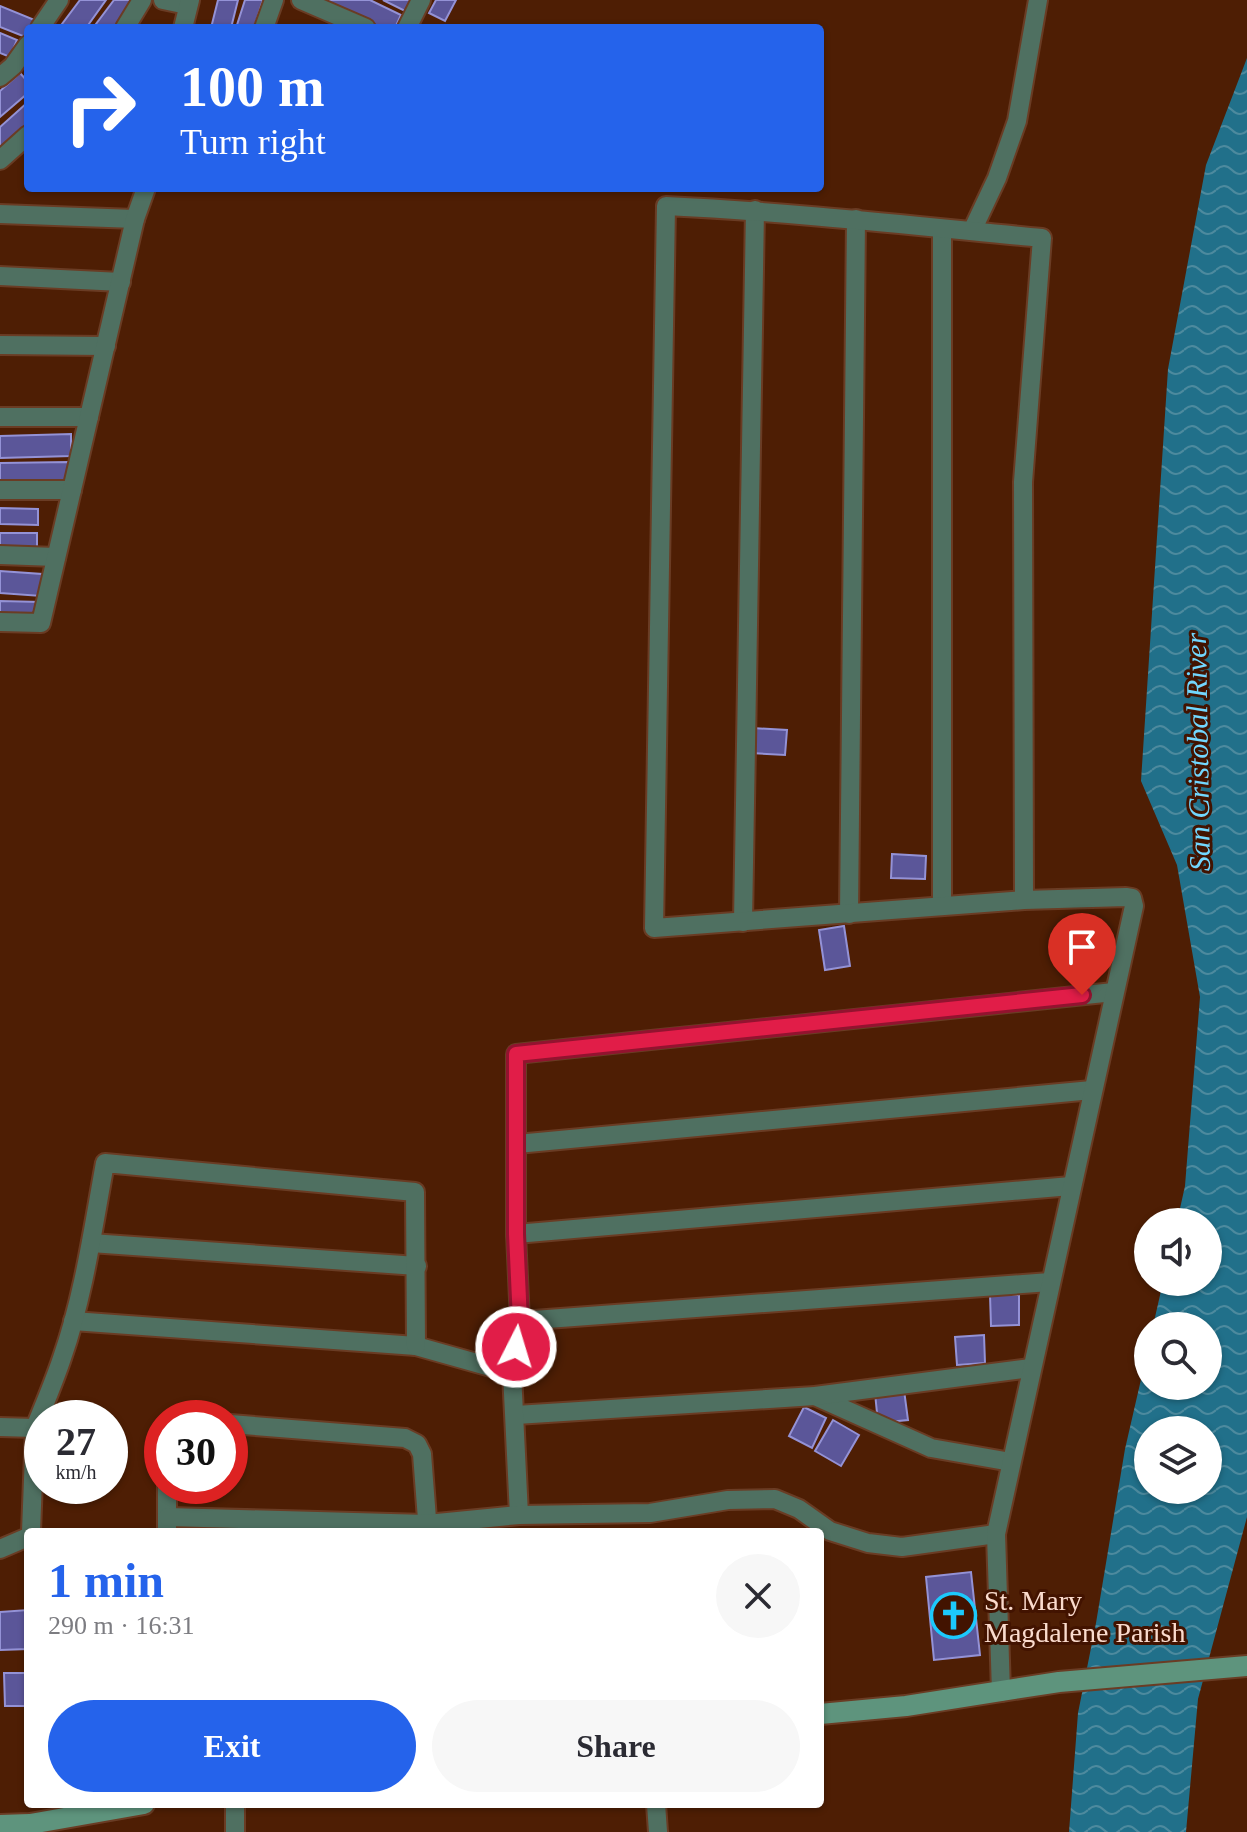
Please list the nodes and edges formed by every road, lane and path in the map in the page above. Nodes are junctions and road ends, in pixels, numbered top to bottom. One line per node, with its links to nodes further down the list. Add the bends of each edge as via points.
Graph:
1 (142, 0): 10 (street)
2 (163, 0): 8 (street)
3 (274, 0): 12 (street)
4 (301, 0): 13 (street)
5 (421, 0): 14 (street)
6 (1038, 0): 25 (street, via 1017,121)
7 (55, 1): 9 (street)
8 (188, 3): 11 (street)
9 (42, 24)
10 (127, 24)
11 (184, 24)
12 (265, 24)
13 (357, 24)
14 (409, 24)
15 (24, 49): 16 (street)
16 (4, 68)
17 (24, 143): 18 (street)
18 (0, 160)
19 (145, 192): 22 (street)
20 (755, 210): 23 (street); 40 (street); 40 (street, via 666,206 664,285 654,928)
21 (0, 214): 22 (street)
22 (135, 219): 27 (street)
23 (856, 219): 24 (street); 39 (street)
24 (942, 230): 25 (street); 38 (street)
25 (972, 231): 37 (street, via 1042,238 1023,482)
26 (0, 276): 27 (street)
27 (121, 282): 29 (street)
28 (0, 345): 29 (street)
29 (106, 346): 31 (street)
30 (0, 417): 31 (street)
31 (89, 417): 33 (street)
32 (0, 490): 33 (street)
33 (72, 490): 35 (street)
34 (0, 555): 35 (street)
35 (56, 557): 36 (street, via 41,623)
36 (0, 622)
37 (1024, 900): 38 (street); 41 (street, via 1132,898 1133,915)
38 (942, 906): 39 (street)
39 (849, 914): 40 (street)
40 (743, 922)
41 (1114, 992): 42 (street); 43 (street, via 516,1054)
42 (1092, 1090): 43 (street); 44 (street)
43 (517, 1144): 45 (street)
44 (1071, 1186): 45 (street); 48 (street)
45 (516, 1234): 50 (street)
46 (91, 1243): 47 (street); 47 (street, via 105,1163 415,1192); 49 (street)
47 (417, 1266): 51 (street)
48 (1050, 1282): 50 (street); 52 (street)
49 (73, 1321): 51 (street); 55 (street)
50 (520, 1321): 53 (street)
51 (416, 1346): 53 (street)
52 (1031, 1368): 54 (street); 60 (street)
53 (512, 1373): 56 (street)
54 (815, 1396): 56 (street); 60 (street, via 931,1448)
55 (46, 1400)
56 (516, 1415): 63 (street)
57 (248, 1425): 68 (street, via 405,1438 417,1444)
58 (0, 1427): 59 (street)
59 (24, 1428)
60 (1011, 1462): 69 (street)
61 (31, 1504): 67 (street)
62 (167, 1504): 65 (street)
63 (519, 1515): 64 (street); 68 (street)
64 (651, 1523): 69 (street, via 728,1500 775,1499 830,1531 868,1543 902,1547)
65 (168, 1524): 66 (street)
66 (253, 1525): 68 (street)
67 (29, 1528)
68 (427, 1528)
69 (996, 1534): 73 (street)
70 (24, 1537): 71 (street)
71 (0, 1549)
72 (1247, 1666): 73 (main road)
73 (1001, 1692): 74 (main road)
74 (824, 1714)
75 (121, 1808): 78 (main road)
76 (235, 1808): 79 (street)
77 (656, 1808): 80 (street)
78 (0, 1825)
79 (235, 1832)
80 (658, 1832)

